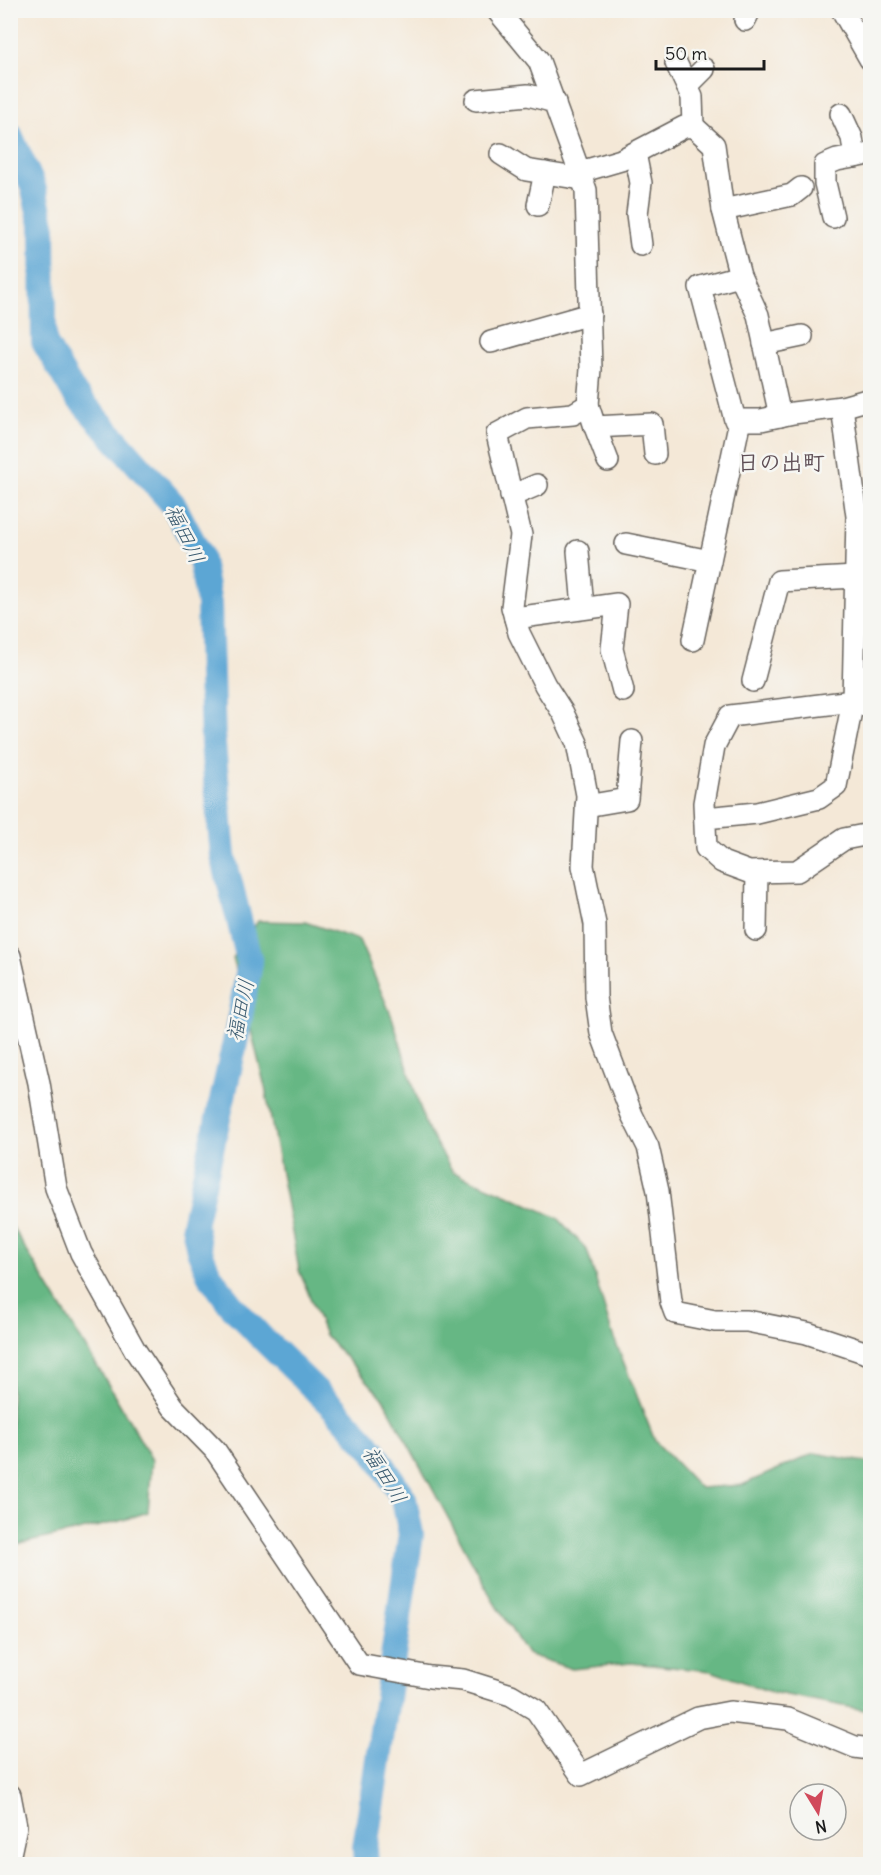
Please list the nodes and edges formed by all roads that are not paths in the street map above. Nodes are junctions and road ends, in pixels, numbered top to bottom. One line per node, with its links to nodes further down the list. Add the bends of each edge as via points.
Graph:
1 (497, 10): 8 (street, via 539,61)
2 (842, 10): 3 (street)
3 (870, 59)
4 (676, 63): 6 (street)
5 (704, 69): 6 (street)
6 (687, 86): 10 (street, via 692,97)
7 (476, 100): 8 (street, via 528,95)
8 (555, 102): 15 (street)
9 (841, 114): 13 (street)
10 (693, 126): 11 (street); 18 (street, via 714,145)
11 (635, 153): 15 (street); 20 (street, via 644,215)
12 (501, 154): 14 (street, via 526,170)
13 (863, 155): 19 (street, via 825,165)
14 (545, 173): 15 (street); 17 (street)
15 (581, 175): 22 (street, via 586,190)
16 (801, 188): 18 (street, via 792,195)
17 (538, 205)
18 (723, 210): 21 (street)
19 (833, 217)
20 (640, 245)
21 (740, 276): 25 (street, via 758,315); 30 (street, via 700,287 735,420)
22 (590, 315): 24 (street); 27 (street)
23 (802, 336): 25 (street)
24 (491, 342)
25 (764, 344): 29 (street)
26 (870, 399): 28 (street)
27 (588, 405): 31 (street); 35 (street, via 573,414 527,418 497,434)
28 (842, 407): 29 (street); 39 (street, via 857,516)
29 (780, 416): 30 (street)
30 (740, 420): 38 (street)
31 (595, 427): 32 (street, via 652,424); 33 (street)
32 (655, 454)
33 (608, 461)
34 (537, 485): 35 (street)
35 (511, 496): 41 (street, via 521,536 512,607)
36 (626, 544): 38 (street)
37 (578, 551): 40 (street)
38 (710, 561): 42 (street)
39 (856, 576): 43 (street, via 779,581); 45 (street)
40 (583, 608): 41 (street); 44 (street, via 617,604 612,650)
41 (515, 618): 47 (street, via 519,633 577,743)
42 (693, 639)
43 (753, 681)
44 (623, 691)
45 (862, 704): 48 (street, via 836,786 819,798 757,813); 48 (street, via 730,716 714,746)
46 (632, 741): 47 (street, via 627,799)
47 (586, 806): 53 (street, via 583,866 595,924 596,997 601,1033 648,1147 675,1313 807,1333)
48 (705, 818): 50 (street, via 706,848 722,861)
49 (870, 834): 50 (street, via 844,839 797,871)
50 (757, 872): 51 (street)
51 (756, 930)
52 (10, 956): 54 (street, via 39,1083 56,1188 81,1253 135,1350 173,1407 214,1450 359,1664 463,1680 511,1695 536,1710 580,1775 698,1718 729,1712 788,1719 855,1748)
53 (870, 1354)
54 (870, 1749)
55 (10, 1795): 56 (street, via 16,1826)
56 (10, 1854)

